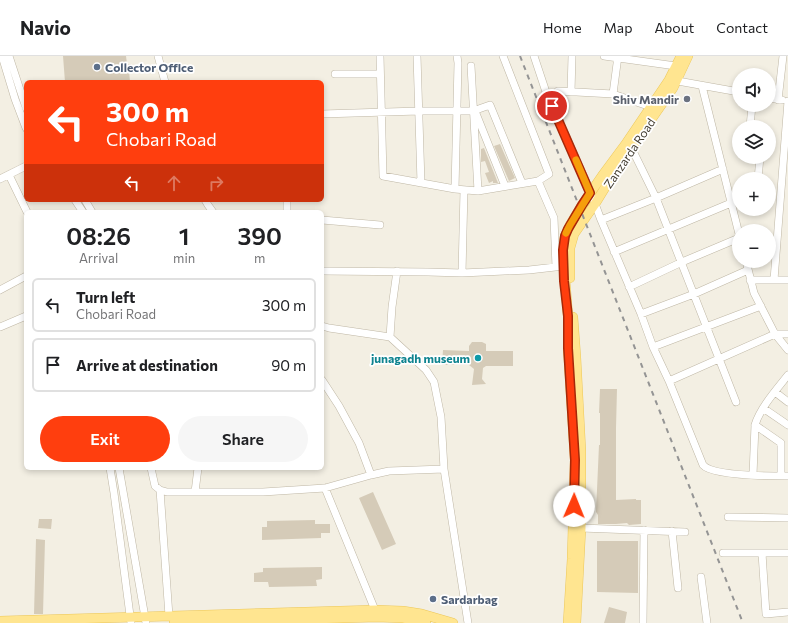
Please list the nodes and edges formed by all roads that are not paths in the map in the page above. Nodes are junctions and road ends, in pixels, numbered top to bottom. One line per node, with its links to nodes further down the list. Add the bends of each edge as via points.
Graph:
1 (2, 56): 17 (street)
2 (9, 56): 30 (street)
3 (158, 56): 21 (street)
4 (380, 56): 19 (street)
5 (417, 56): 32 (street)
6 (457, 56): 33 (street)
7 (503, 56): 43 (street, via 549,174)
8 (534, 56): 50 (street, via 546,92)
9 (572, 56): 26 (street)
10 (604, 56): 14 (street)
11 (681, 56): 16 (main road)
12 (688, 56): 22 (main road, Zanzarda Road)
13 (783, 56): 28 (street)
14 (618, 57): 16 (street); 27 (street)
15 (470, 66): 34 (street)
16 (676, 66): 22 (main road)
17 (7, 74): 20 (street); 37 (street)
18 (335, 74): 19 (street)
19 (380, 74): 35 (street)
20 (0, 77)
21 (165, 80)
22 (672, 80): 23 (street); 31 (main road); 38 (main road, Zanzarda Road, via 664,101)
23 (702, 86): 25 (street); 40 (street)
24 (558, 91): 26 (street)
25 (732, 91)
26 (571, 92): 27 (street)
27 (613, 94): 31 (street)
28 (778, 100): 29 (street)
29 (788, 101): 70 (street)
30 (24, 102)
31 (650, 107): 50 (main road)
32 (419, 111): 33 (street); 35 (street); 44 (street)
33 (457, 111): 34 (street); 47 (street)
34 (474, 111): 45 (street, via 490,105); 46 (street); 49 (street)
35 (382, 113): 36 (street); 44 (street, via 383,176)
36 (324, 114)
37 (24, 123)
38 (632, 149): 51 (street); 53 (main road, Zanzarda Road)
39 (24, 167): 41 (street)
40 (723, 169): 51 (street); 52 (street)
41 (9, 175): 42 (street); 54 (street)
42 (0, 179)
43 (538, 181): 45 (street); 63 (street, via 554,218)
44 (421, 182): 47 (street)
45 (522, 183): 46 (street)
46 (505, 186): 49 (street)
47 (456, 189): 48 (street)
48 (464, 190): 49 (street); 67 (street)
49 (478, 191)
50 (590, 193): 53 (street); 63 (main road, via 565,236)
51 (656, 198): 56 (street); 59 (street)
52 (731, 203): 57 (street); 59 (street)
53 (595, 204): 56 (street); 111 (main road, Zanzarda Road, via 574,234 570,248 581,451)
54 (26, 210)
55 (324, 220): 58 (street)
56 (601, 220): 61 (street)
57 (736, 224)
58 (380, 225)
59 (668, 229): 61 (street); 62 (street)
60 (732, 241): 62 (street)
61 (614, 252): 72 (street)
62 (682, 262): 72 (street); 74 (street)
63 (560, 266): 67 (street); 130 (main road, via 568,316 575,460)
64 (748, 270): 69 (street); 74 (street)
65 (324, 271): 66 (street)
66 (397, 271): 67 (street); 83 (street)
67 (462, 273)
68 (24, 277): 73 (street)
69 (750, 280): 70 (street); 75 (street)
70 (774, 280): 71 (street)
71 (788, 280)
72 (629, 287): 76 (street)
73 (0, 290)
74 (694, 294): 76 (street); 80 (street)
75 (761, 306): 80 (street); 81 (street)
76 (641, 314): 84 (street)
77 (24, 317): 78 (street)
78 (1, 324)
79 (324, 327): 83 (street)
80 (707, 327): 84 (street); 86 (street)
81 (775, 334): 82 (street); 85 (street); 86 (street)
82 (788, 334)
83 (390, 337): 98 (street, via 426,370 434,382 441,417)
84 (654, 347): 88 (street)
85 (788, 350)
86 (719, 359): 88 (street); 91 (street)
87 (787, 376): 90 (street)
88 (669, 381): 104 (street, via 706,468 712,471)
89 (324, 383): 103 (street, via 359,443)
90 (775, 392): 92 (street); 93 (street)
91 (736, 402)
92 (788, 402)
93 (763, 408): 94 (street); 95 (street)
94 (755, 425): 97 (street); 104 (street)
95 (788, 425)
96 (788, 440): 97 (street)
97 (781, 443): 105 (street)
98 (444, 469): 103 (street, via 389,471); 129 (street)
99 (110, 470): 124 (street)
100 (119, 470): 125 (street)
101 (152, 470): 107 (street, via 155,486)
102 (198, 470): 108 (street)
103 (371, 475): 106 (street)
104 (753, 475): 105 (street)
105 (785, 476)
106 (325, 488): 108 (street, via 263,492); 120 (street)
107 (160, 490): 108 (street); 123 (street)
108 (195, 492)
109 (728, 517): 110 (street)
110 (788, 518)
111 (581, 528): 112 (street); 131 (main road, Zanzarda Road)
112 (644, 530): 113 (street); 132 (street)
113 (672, 531): 114 (street); 119 (street)
114 (685, 532)
115 (723, 553): 116 (street)
116 (762, 553): 117 (street); 121 (street, via 766,614)
117 (788, 553)
118 (701, 577): 133 (street)
119 (678, 588)
120 (375, 610): 122 (main road); 123 (main road)
121 (788, 612)
122 (403, 617): 123 (main road); 127 (main road); 128 (main road, via 422,614)
123 (171, 619): 125 (main road)
124 (130, 620): 125 (main road); 126 (main road)
125 (145, 620)
126 (0, 621)
127 (426, 623)
128 (453, 623)
129 (468, 623)
130 (568, 623)
131 (576, 623)
132 (643, 623)
133 (708, 623)

